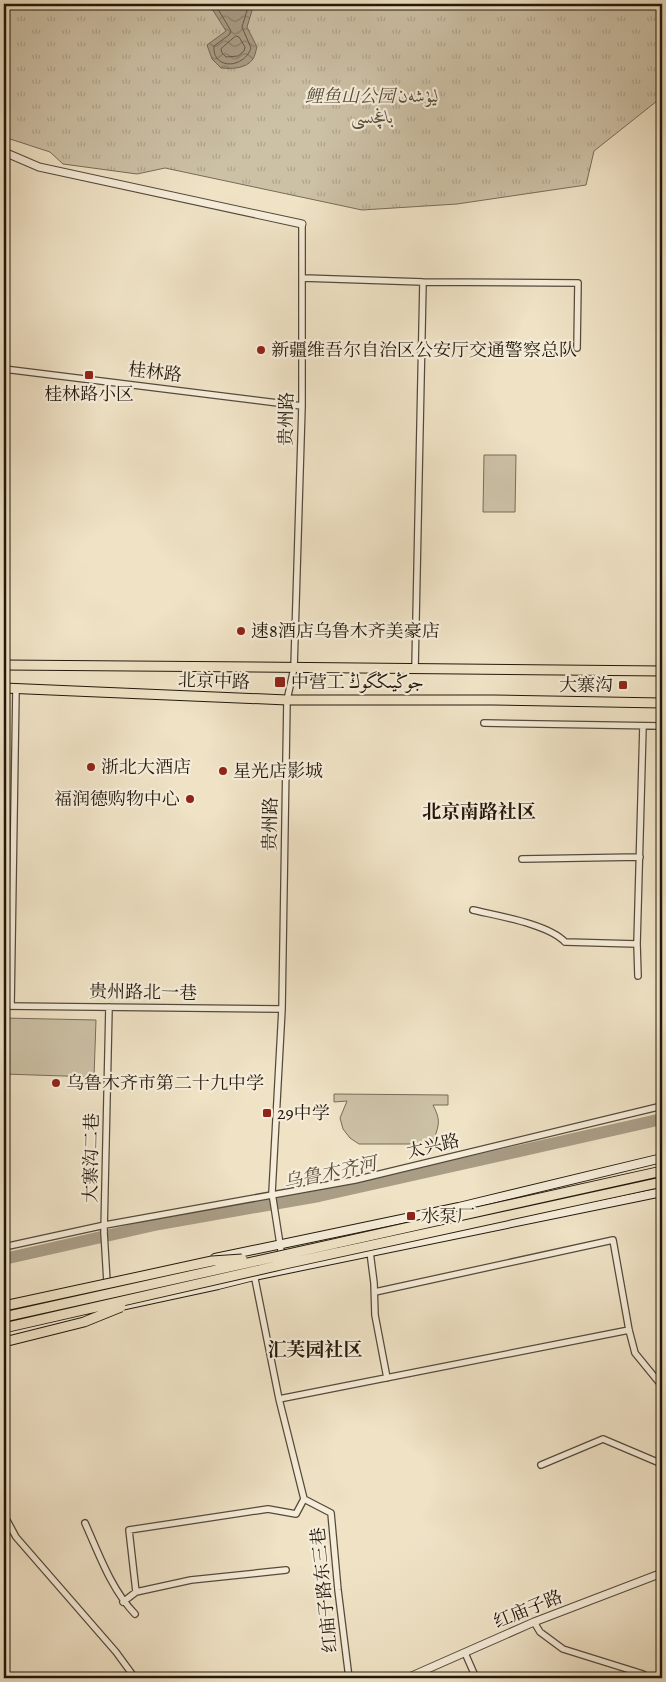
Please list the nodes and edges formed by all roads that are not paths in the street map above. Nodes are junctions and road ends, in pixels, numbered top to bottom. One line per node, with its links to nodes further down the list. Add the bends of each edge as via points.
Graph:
1 (4, 152): 2 (street, via 38,167)
2 (302, 224): 3 (street, 贵州路)
3 (303, 278): 4 (street); 7 (street, 贵州路)
4 (423, 282): 5 (street, via 578,283); 10 (street)
5 (578, 348)
6 (4, 369): 7 (street, 桂林路)
7 (302, 406): 9 (street, 贵州路)
8 (4, 665): 9 (main road, 北京中路)
9 (294, 668): 10 (main road, 北京中路); 14 (street, 贵州路)
10 (415, 668): 11 (main road, 北京中路)
11 (662, 671)
12 (4, 688): 13 (main road, 北京中路)
13 (16, 689): 14 (main road, 北京中路); 25 (street)
14 (288, 700): 15 (main road, 北京中路); 27 (street, 贵州路)
15 (662, 703)
16 (484, 723): 17 (street)
17 (643, 726): 18 (street); 19 (street)
18 (662, 726)
19 (640, 857): 20 (street); 22 (street)
20 (522, 859)
21 (473, 910): 22 (street, via 542,928 558,934 565,942)
22 (637, 944): 23 (street)
23 (638, 976)
24 (4, 1006): 25 (street, 贵州路北一巷)
25 (11, 1006): 26 (street, 贵州路北一巷)
26 (109, 1007): 27 (street, 贵州路北一巷); 34 (street, 大寨沟二巷)
27 (282, 1008): 33 (street, 贵州路)
28 (662, 1106): 33 (street, 太兴路, via 356,1180)
29 (662, 1158): 35 (main road, via 459,1207)
30 (662, 1171): 39 (main road, bridge)
31 (662, 1182): 44 (main road, bridge)
32 (662, 1192): 38 (main road)
33 (272, 1195): 34 (street, 太兴路); 35 (street, 贵州路)
34 (105, 1224): 36 (street, 太兴路); 42 (street, 大寨沟二巷)
35 (280, 1244): 37 (main road); 40 (street, 贵州路)
36 (4, 1247)
37 (248, 1250): 41 (street); 42 (main road)
38 (370, 1252): 40 (main road); 43 (street)
39 (252, 1261): 45 (main road, bridge, via 240,1258 212,1261); 47 (main road, bridge)
40 (284, 1270): 41 (main road)
41 (254, 1276): 46 (main road); 54 (street)
42 (107, 1282): 45 (main road); 46 (street, 大寨沟二巷)
43 (375, 1292): 49 (street, via 614,1240); 52 (street, via 375,1315)
44 (146, 1297): 48 (main road, bridge); 51 (main road, bridge, via 84,1322)
45 (4, 1305)
46 (111, 1309): 50 (main road)
47 (4, 1317)
48 (4, 1328)
49 (629, 1330): 52 (street); 53 (street, via 635,1353)
50 (4, 1336)
51 (4, 1342)
52 (387, 1378): 54 (street)
53 (662, 1386)
54 (279, 1398): 57 (street)
55 (662, 1464): 56 (street, via 603,1439)
56 (540, 1465)
57 (304, 1499): 62 (street, via 296,1514 268,1509 129,1530); 68 (street, 红庙子路东三巷, via 331,1513)
58 (4, 1515): 67 (street, via 16,1537)
59 (84, 1522): 63 (street)
60 (286, 1570): 62 (street, via 207,1578)
61 (662, 1573): 65 (street, 红庙子路)
62 (136, 1592): 63 (street)
63 (123, 1602): 64 (street)
64 (135, 1614)
65 (534, 1622): 66 (street, 红庙子路); 71 (street, via 540,1632 563,1649)
66 (465, 1653): 69 (street, 红庙子路); 70 (street)
67 (135, 1678)
68 (349, 1678)
69 (407, 1678)
70 (476, 1678)
71 (649, 1678)

